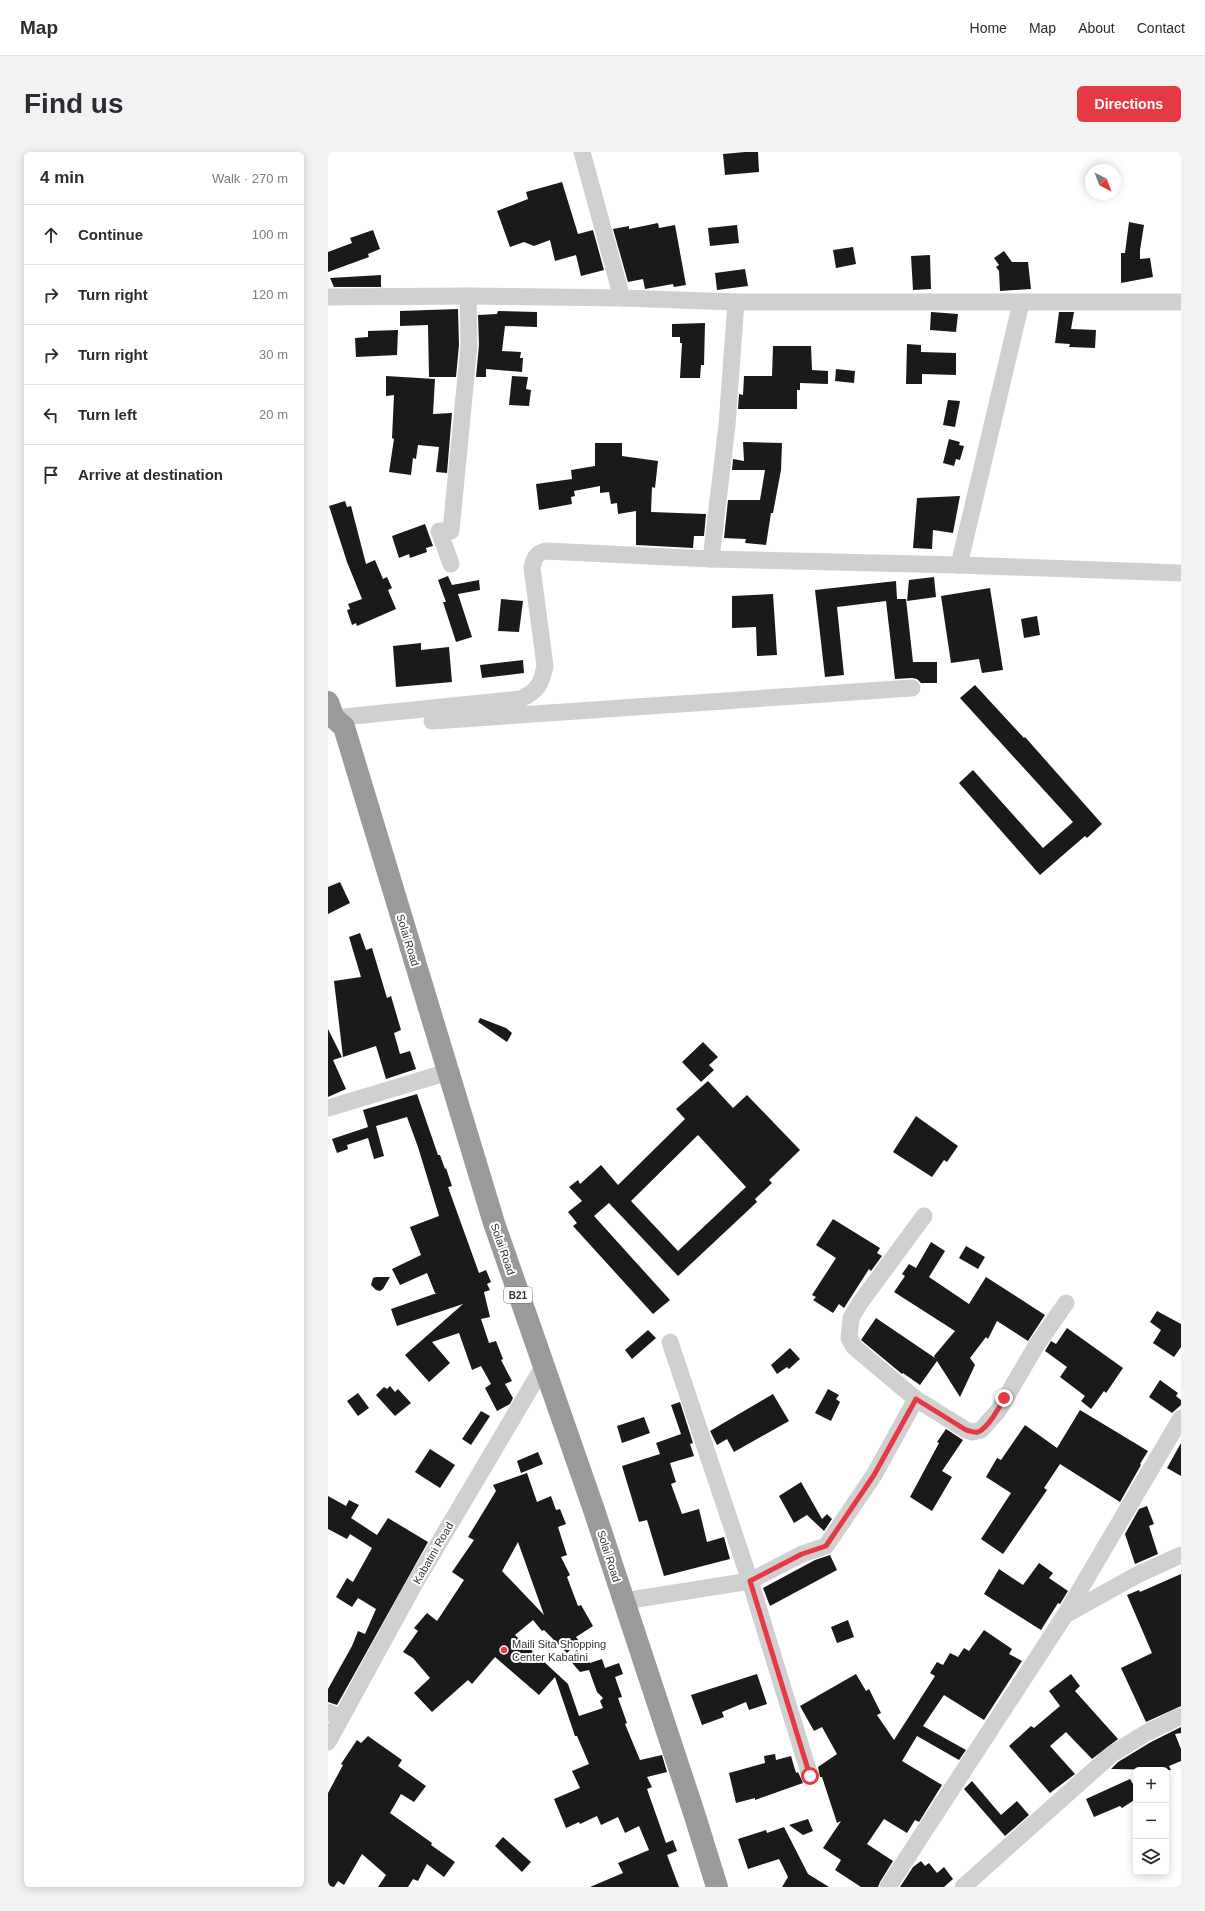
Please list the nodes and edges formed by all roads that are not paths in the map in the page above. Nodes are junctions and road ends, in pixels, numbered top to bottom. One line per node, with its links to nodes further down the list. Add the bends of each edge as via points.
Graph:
1 (582, 152): 4 (street)
2 (468, 296): 3 (street); 4 (street); 9 (street, via 469,345 451,531 438,531)
3 (328, 297)
4 (622, 298): 5 (street)
5 (736, 302): 7 (street); 8 (street, via 727,425)
6 (1181, 302): 7 (street)
7 (1021, 303): 10 (street)
8 (711, 559): 10 (street); 13 (street, via 540,552 534,558 532,568 545,666 542,680 534,692 521,700)
9 (451, 564)
10 (959, 565): 11 (street)
11 (1181, 573)
12 (912, 688): 13 (street)
13 (336, 716): 14 (highway, Solai Road / B21)
14 (448, 1072): 15 (street); 19 (highway, Solai Road / B21, via 494,1223)
15 (328, 1108)
16 (924, 1216): 20 (street, via 851,1318 848,1338 854,1347)
17 (1066, 1303): 20 (street, via 1036,1346 998,1411 981,1430 966,1430)
18 (670, 1342): 23 (street)
19 (543, 1367): 24 (highway, Solai Road / B21); 26 (street, Kabatini Road)
20 (916, 1399): 23 (street, via 874,1475 826,1546 802,1554)
21 (1181, 1418): 25 (street)
22 (1181, 1555): 25 (street, via 1137,1575)
23 (750, 1581): 24 (street); 29 (street)
24 (624, 1601): 30 (highway, Solai Road / B21)
25 (1065, 1615): 31 (street)
26 (335, 1715): 28 (street, Kabatini Road)
27 (1181, 1716): 32 (street, via 1112,1754)
28 (328, 1742)
29 (810, 1776)
30 (717, 1887)
31 (888, 1887)
32 (963, 1887)

